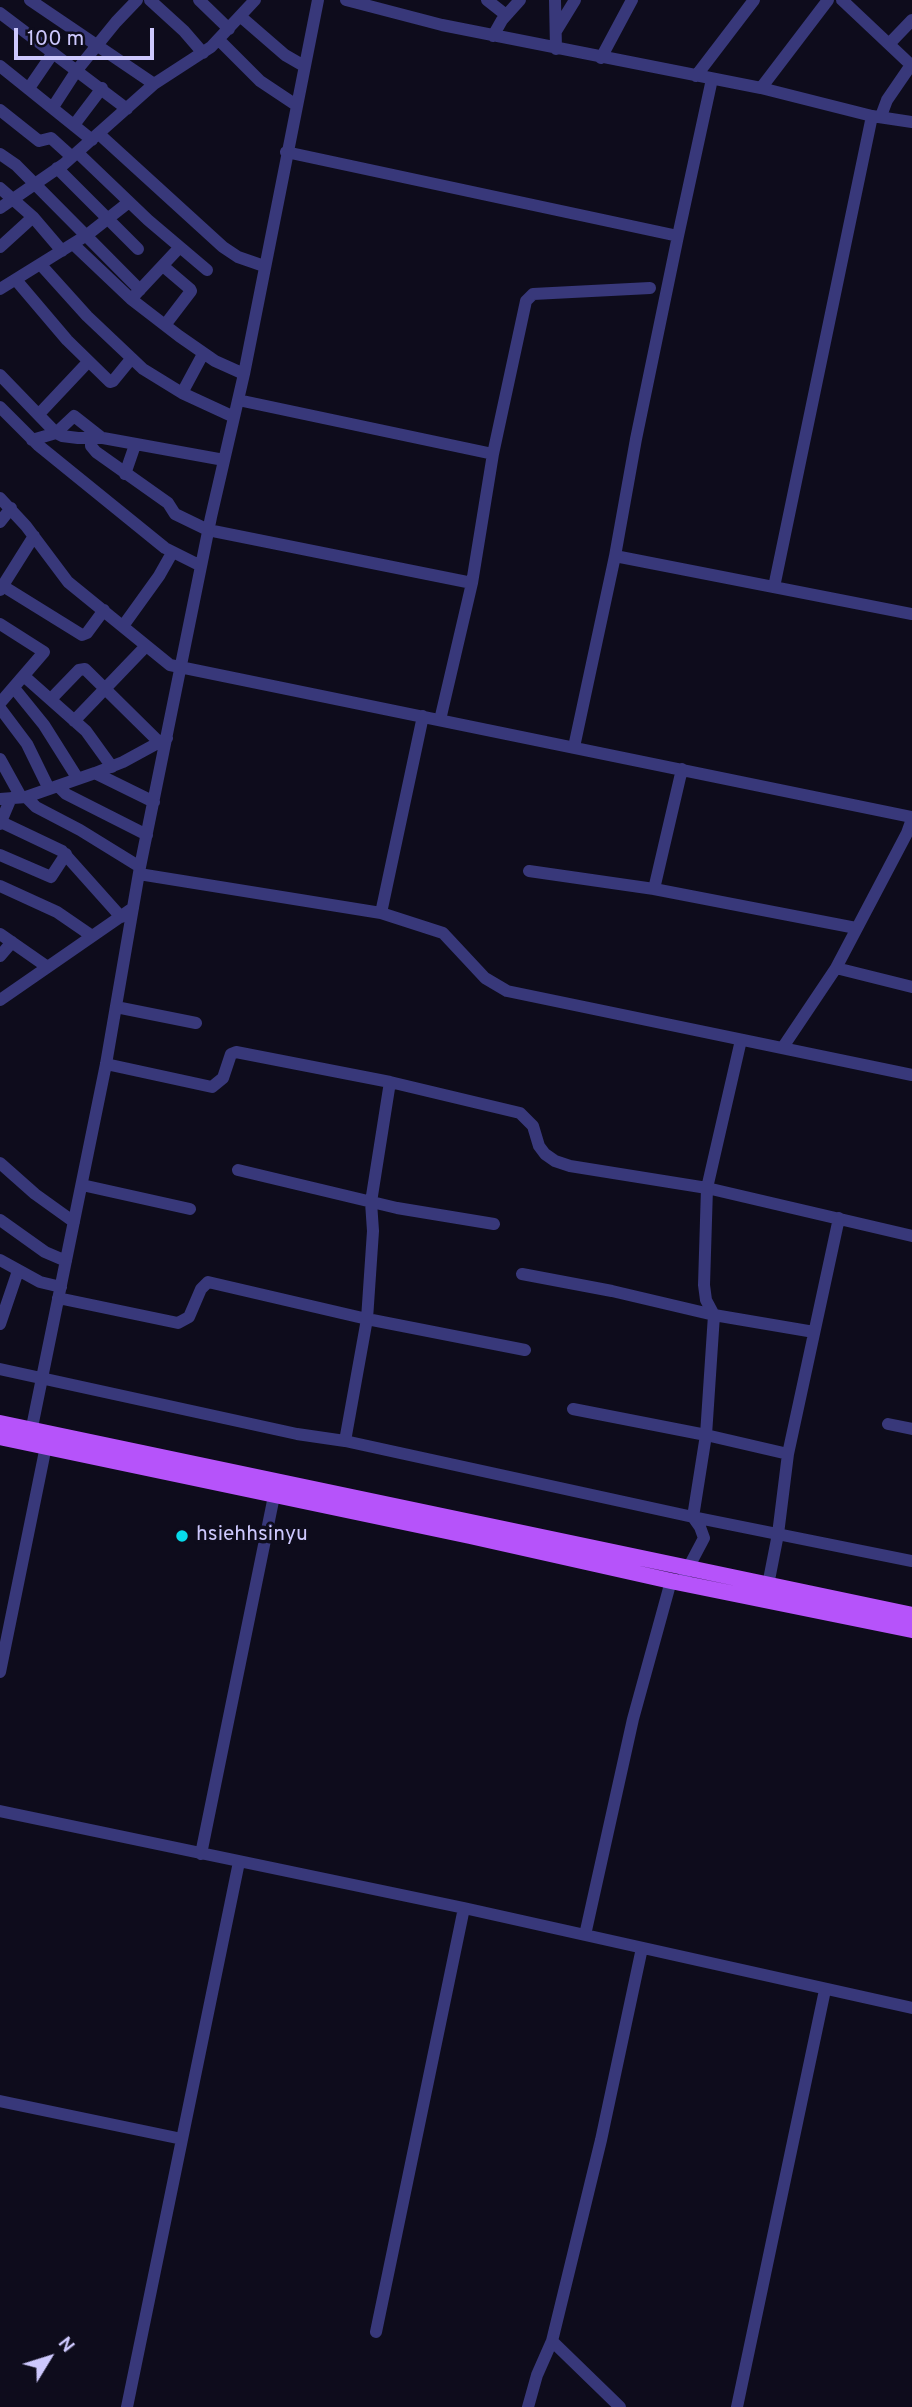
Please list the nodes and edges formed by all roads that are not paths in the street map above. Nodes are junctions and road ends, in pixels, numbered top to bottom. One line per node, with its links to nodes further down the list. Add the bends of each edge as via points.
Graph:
1 (30, 0): 25 (street)
2 (137, 0): 25 (street)
3 (150, 0): 28 (street)
4 (199, 0): 20 (street)
5 (255, 0): 18 (street)
6 (318, 0): 31 (street)
7 (346, 0): 22 (street)
8 (487, 0): 17 (street)
9 (520, 0): 17 (street)
10 (555, 0): 21 (street)
11 (575, 0): 21 (street)
12 (632, 0): 29 (street)
13 (754, 0): 34 (street)
14 (828, 0): 39 (street)
15 (849, 2): 24 (street)
16 (1, 14): 27 (street)
17 (506, 15): 22 (street)
18 (240, 16): 20 (street); 31 (street)
19 (912, 20): 24 (street)
20 (229, 29): 23 (street)
21 (556, 32): 26 (street)
22 (493, 36): 26 (street)
23 (219, 40): 28 (street); 40 (street, via 260,81)
24 (889, 44): 32 (street)
25 (97, 46): 33 (street); 36 (street)
26 (556, 49): 29 (street)
27 (53, 53): 33 (street); 37 (street)
28 (203, 53): 36 (street)
29 (601, 58): 34 (street)
30 (0, 66): 37 (street)
31 (304, 66): 40 (street)
32 (911, 66): 44 (street)
33 (77, 70): 38 (street); 41 (street)
34 (696, 76): 35 (street)
35 (712, 79): 39 (street); 60 (street)
36 (154, 84): 42 (street)
37 (29, 88): 41 (street)
38 (102, 88): 42 (street); 46 (street)
39 (761, 88): 44 (street)
40 (296, 105): 48 (street)
41 (53, 107): 46 (street)
42 (127, 109): 47 (street)
43 (0, 110): 50 (street, via 39,141 50,137)
44 (877, 116): 45 (street); 100 (street)
45 (912, 122)
46 (74, 125): 47 (street)
47 (95, 137): 50 (street); 68 (street, via 223,247)
48 (286, 152): 60 (street); 68 (street)
49 (0, 154): 52 (street)
50 (75, 155): 51 (street); 55 (street)
51 (57, 168): 52 (street); 58 (street)
52 (34, 184): 54 (street); 59 (street)
53 (0, 188): 54 (street)
54 (12, 199): 56 (street); 57 (street)
55 (130, 202): 58 (street); 63 (street)
56 (0, 208)
57 (33, 217): 62 (street); 65 (street)
58 (108, 219): 59 (street); 64 (street)
59 (87, 235): 61 (street); 72 (street)
60 (678, 236): 97 (street)
61 (74, 244): 65 (street); 72 (street)
62 (0, 247)
63 (179, 248): 67 (street); 69 (street)
64 (138, 249)
65 (62, 251): 66 (street)
66 (41, 265): 70 (street); 75 (street)
67 (163, 266): 72 (street); 73 (street, via 191,291)
68 (264, 266): 77 (street)
69 (207, 270)
70 (6, 283): 76 (street, via 40,310)
71 (650, 288): 88 (street, via 529,296)
72 (135, 295): 73 (street)
73 (165, 325): 74 (street)
74 (203, 354): 77 (street); 79 (street)
75 (131, 359): 76 (street, via 111,382); 79 (street)
76 (88, 362): 82 (street)
77 (244, 374): 80 (street)
78 (0, 376): 82 (street)
79 (182, 393): 83 (street)
80 (238, 400): 83 (street); 88 (street)
81 (0, 407): 86 (street)
82 (39, 414): 84 (street)
83 (234, 417): 89 (street)
84 (56, 433): 85 (street); 85 (street, via 77,416); 86 (street)
85 (97, 438): 87 (street); 90 (street, via 93,450)
86 (32, 440): 96 (street)
87 (135, 445): 89 (street); 90 (street)
88 (493, 454): 99 (street)
89 (224, 460): 94 (street)
90 (125, 474): 94 (street, via 168,503 175,514)
91 (0, 498): 92 (street)
92 (11, 509): 93 (street); 95 (street)
93 (0, 522)
94 (208, 530): 98 (street); 99 (street)
95 (34, 536): 101 (street); 102 (street, via 68,582)
96 (172, 552): 98 (street); 105 (street)
97 (615, 556): 100 (street); 117 (street)
98 (201, 566): 107 (street)
99 (472, 583): 115 (street)
100 (775, 587): 103 (street)
101 (1, 588): 102 (street, via 82,635)
102 (104, 610): 105 (street)
103 (912, 614)
104 (0, 624): 108 (street, via 44,652)
105 (123, 626): 106 (street)
106 (146, 646): 107 (street, via 170,665); 110 (street)
107 (181, 667): 113 (street); 116 (street)
108 (25, 677): 109 (street); 111 (street)
109 (14, 688): 112 (street); 122 (street)
110 (105, 689): 111 (street, via 81,668); 114 (street); 116 (street)
111 (51, 699): 114 (street)
112 (0, 705): 123 (street)
113 (423, 716): 115 (street); 136 (street)
114 (74, 720): 119 (street)
115 (440, 720): 117 (street)
116 (163, 740): 119 (street); 125 (street)
117 (574, 747): 120 (street)
118 (0, 759): 124 (street)
119 (112, 767): 121 (street)
120 (682, 769): 126 (street); 134 (street)
121 (95, 773): 122 (street); 125 (street)
122 (78, 779): 123 (street)
123 (53, 788): 124 (street); 128 (street)
124 (10, 797): 127 (street); 131 (street, via 80,830)
125 (154, 802): 128 (street)
126 (912, 818): 138 (street)
127 (0, 823): 129 (street)
128 (147, 835): 131 (street)
129 (66, 854): 130 (street, via 51,877); 137 (street)
130 (0, 855)
131 (140, 871): 135 (street); 136 (street)
132 (529, 871): 134 (street)
133 (0, 886): 140 (street, via 57,912)
134 (654, 889): 138 (street)
135 (133, 908): 137 (street); 147 (street)
136 (381, 912): 149 (street, via 443,933 485,978 507,991)
137 (121, 917): 140 (street)
138 (856, 929): 144 (street)
139 (0, 934): 141 (street)
140 (92, 936): 143 (street)
141 (12, 942): 142 (street); 143 (street)
142 (0, 956)
143 (46, 966): 146 (street)
144 (836, 968): 145 (street); 150 (street)
145 (912, 987)
146 (0, 1000)
147 (116, 1007): 148 (street); 151 (street)
148 (196, 1023)
149 (741, 1040): 150 (street); 157 (street)
150 (783, 1047): 152 (street)
151 (106, 1064): 153 (street, via 212,1087 223,1078 231,1054 236,1052); 156 (street)
152 (912, 1075)
153 (390, 1082): 157 (street, via 520,1114 533,1126 545,1154 555,1161); 158 (street)
154 (0, 1163): 162 (street)
155 (238, 1170): 158 (street)
156 (82, 1185): 159 (street); 162 (street)
157 (707, 1188): 160 (street); 170 (street, via 704,1285)
158 (371, 1202): 163 (street); 171 (street)
159 (190, 1209)
160 (839, 1218): 164 (street); 173 (street)
161 (0, 1220): 166 (street)
162 (74, 1222): 166 (street)
163 (494, 1224)
164 (912, 1236)
165 (0, 1260): 167 (street)
166 (66, 1261): 169 (street)
167 (18, 1271): 169 (street); 172 (street)
168 (522, 1274): 170 (street)
169 (60, 1292): 171 (street, via 178,1323 189,1317 208,1282); 176 (street)
170 (714, 1315): 173 (street); 181 (street)
171 (367, 1319): 174 (street); 184 (street)
172 (0, 1324)
173 (814, 1332): 186 (street)
174 (525, 1350)
175 (0, 1368): 176 (street)
176 (43, 1380): 182 (street); 184 (street)
177 (573, 1409): 181 (street)
178 (0, 1423): 182 (main road)
179 (888, 1424): 180 (street)
180 (912, 1429)
181 (706, 1435): 186 (street); 188 (street)
182 (31, 1436): 183 (main road); 185 (main road); 191 (main road)
183 (0, 1437)
184 (345, 1441): 188 (street)
185 (46, 1446): 187 (main road); 195 (street)
186 (788, 1454): 189 (street)
187 (274, 1496): 191 (main road); 197 (street)
188 (693, 1517): 189 (street); 191 (street, via 704,1538)
189 (778, 1534): 190 (street); 192 (street)
190 (912, 1561)
191 (680, 1578): 192 (main road); 194 (main road); 200 (street, via 633,1719)
192 (768, 1585): 193 (main road)
193 (912, 1615)
194 (912, 1630)
195 (0, 1672)
196 (0, 1811): 197 (street)
197 (201, 1854): 198 (street)
198 (239, 1862): 199 (street); 205 (street)
199 (464, 1908): 200 (street); 206 (street)
200 (585, 1935): 201 (street)
201 (642, 1948): 202 (street); 207 (street)
202 (825, 1990): 203 (street); 211 (street)
203 (912, 2008)
204 (0, 2101): 205 (street)
205 (182, 2139): 209 (street)
206 (376, 2332)
207 (552, 2341): 208 (street); 210 (street)
208 (615, 2406)
209 (127, 2407)
210 (528, 2407)
211 (737, 2407)

